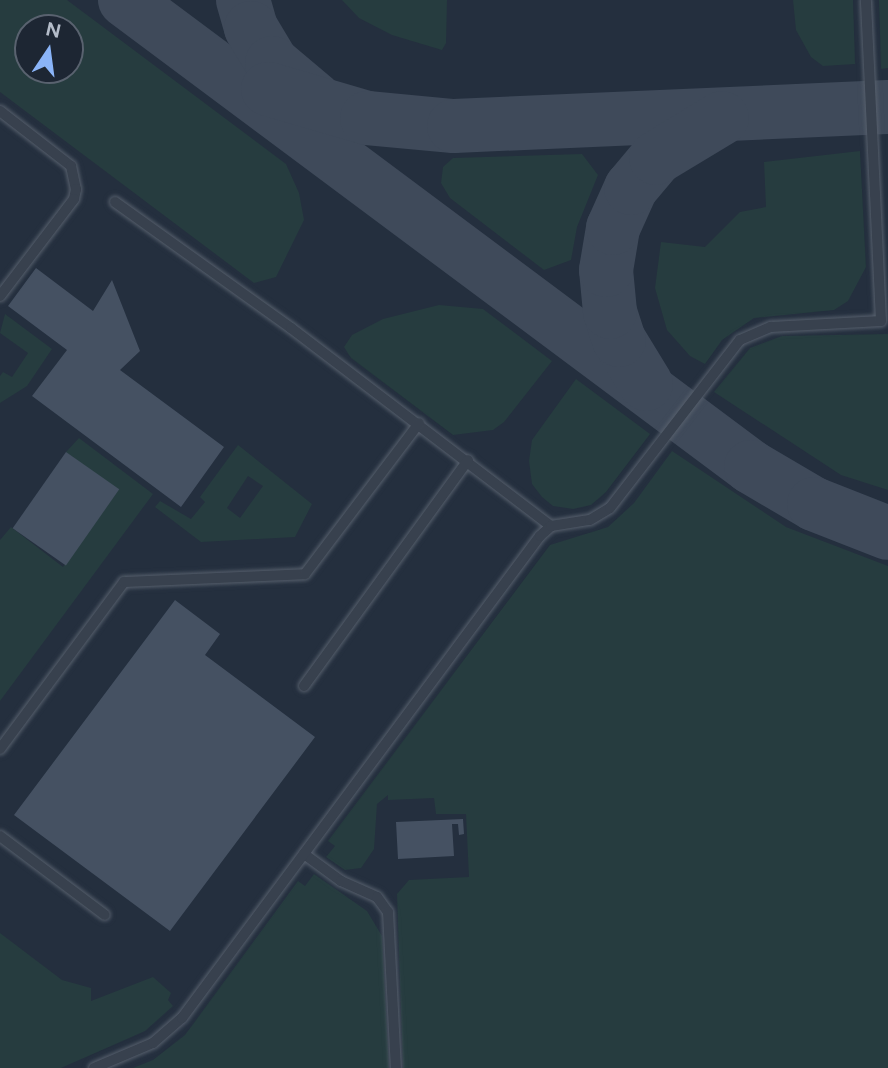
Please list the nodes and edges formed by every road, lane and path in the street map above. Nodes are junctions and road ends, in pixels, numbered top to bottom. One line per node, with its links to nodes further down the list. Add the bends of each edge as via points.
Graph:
1 (866, 0): 7 (lane, via 881,321 771,327 749,334 732,349 610,508 590,520)
2 (0, 111): 4 (lane, via 71,166 76,177 74,199)
3 (116, 202): 5 (lane)
4 (0, 296)
5 (419, 424): 6 (lane); 9 (lane, via 305,574 124,582)
6 (468, 460): 7 (lane); 8 (lane)
7 (551, 526): 11 (lane)
8 (304, 687)
9 (0, 749)
10 (0, 835): 12 (lane)
11 (304, 854): 13 (lane, via 182,1018 153,1043); 14 (lane, via 341,881 377,897 388,912)
12 (104, 915)
13 (94, 1068)
14 (396, 1068)

